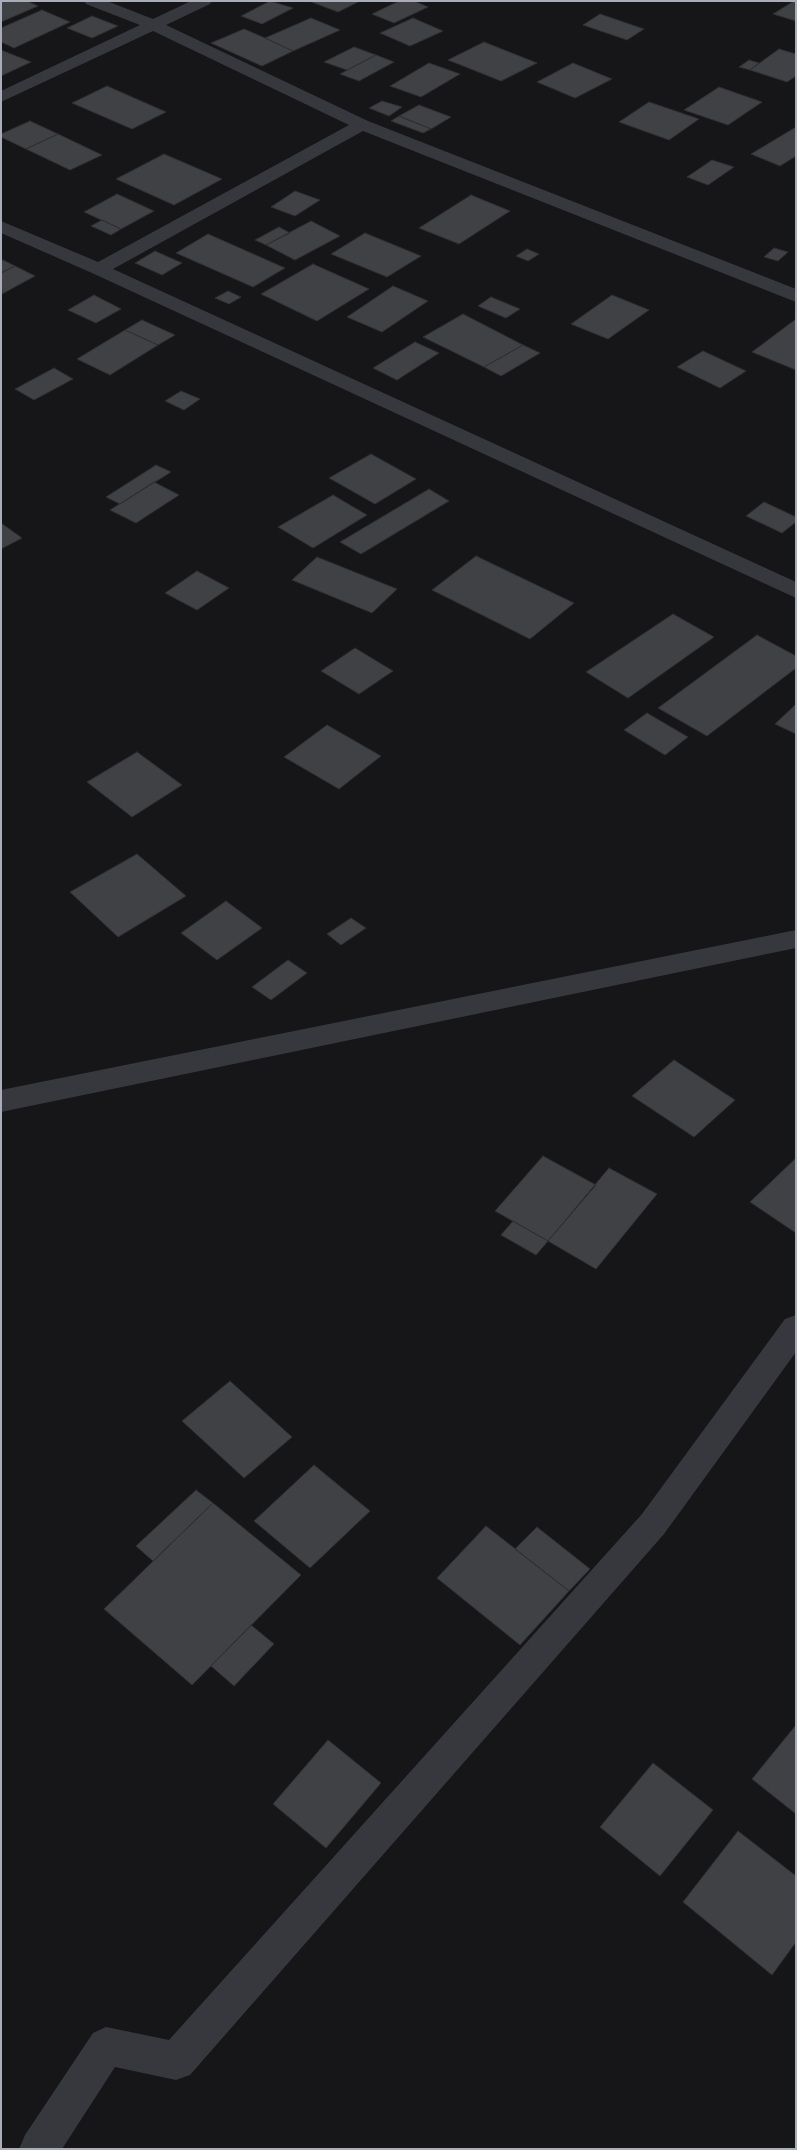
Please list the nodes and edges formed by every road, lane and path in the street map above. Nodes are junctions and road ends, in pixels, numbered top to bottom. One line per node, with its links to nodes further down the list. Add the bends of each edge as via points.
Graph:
1 (92, 1): 3 (street)
2 (204, 1): 3 (street)
3 (153, 26): 4 (street); 5 (street)
4 (1, 98)
5 (362, 125): 7 (street); 8 (street)
6 (1, 226): 7 (street)
7 (100, 269): 9 (street)
8 (796, 296)
9 (796, 591)
10 (796, 939): 11 (street)
11 (1, 1101)
12 (796, 1328): 13 (street, via 652,1524 176,2061 106,2046)
13 (39, 2149)

